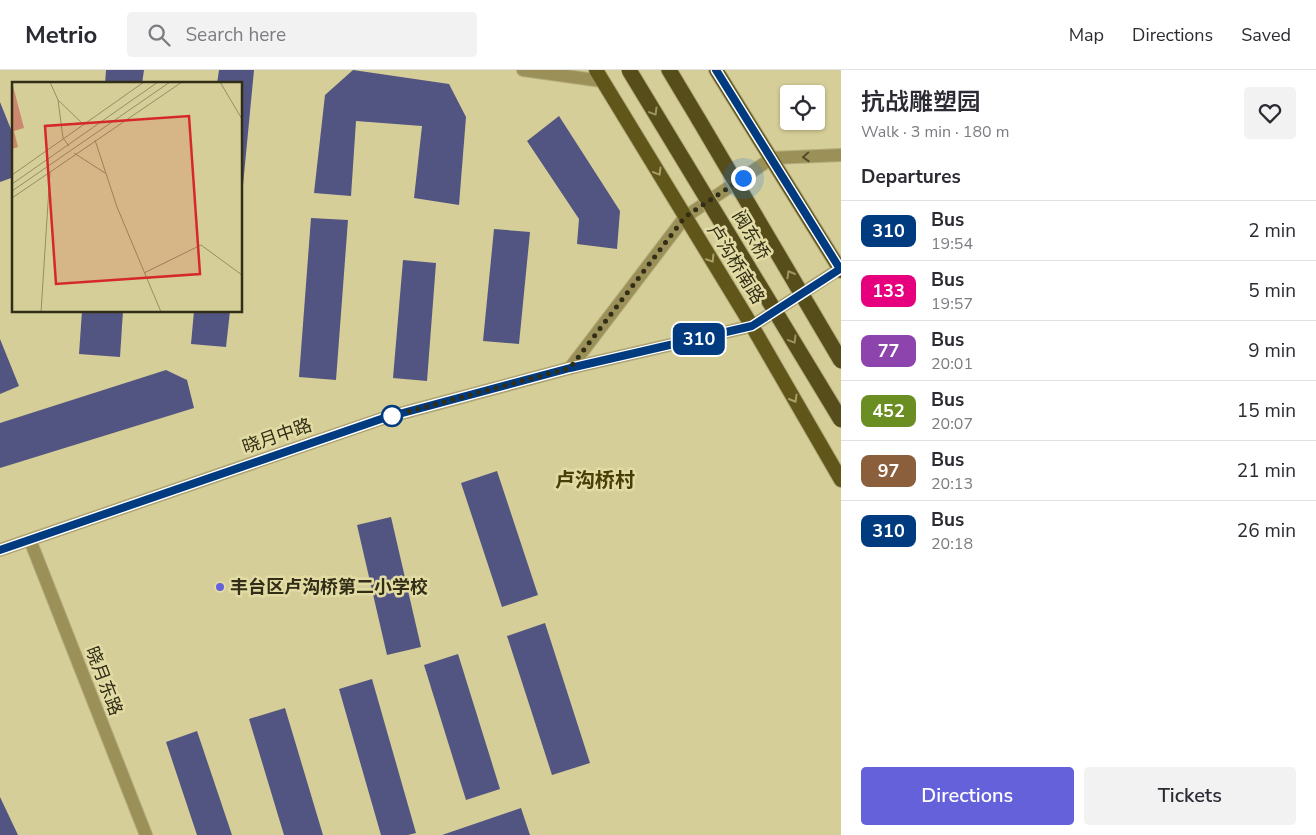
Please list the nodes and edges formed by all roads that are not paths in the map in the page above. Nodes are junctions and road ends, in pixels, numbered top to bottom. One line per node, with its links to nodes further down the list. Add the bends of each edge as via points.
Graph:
1 (523, 70): 5 (street)
2 (629, 70): 13 (highway, 阀东桥, one-way to 13, bridge)
3 (669, 70): 11 (highway, 阀东桥, one-way to 3, bridge)
4 (716, 70): 7 (highway)
5 (599, 75): 8 (highway, 卢沟桥南路, one-way to 8)
6 (841, 155): 7 (street, one-way to 7)
7 (772, 158): 8 (street); 9 (highway)
8 (685, 217): 10 (highway, 卢沟桥南路, one-way to 10); 12 (street)
9 (841, 270): 10 (street, 晓月中路)
10 (752, 326): 12 (street, 晓月中路); 14 (highway, 卢沟桥南路, one-way to 14)
11 (841, 361)
12 (570, 368): 15 (street, 晓月中路, via 384,418)
13 (841, 420)
14 (841, 480)
15 (30, 540): 16 (street, 晓月中路); 17 (street, 晓月东路)
16 (0, 550)
17 (146, 835)

